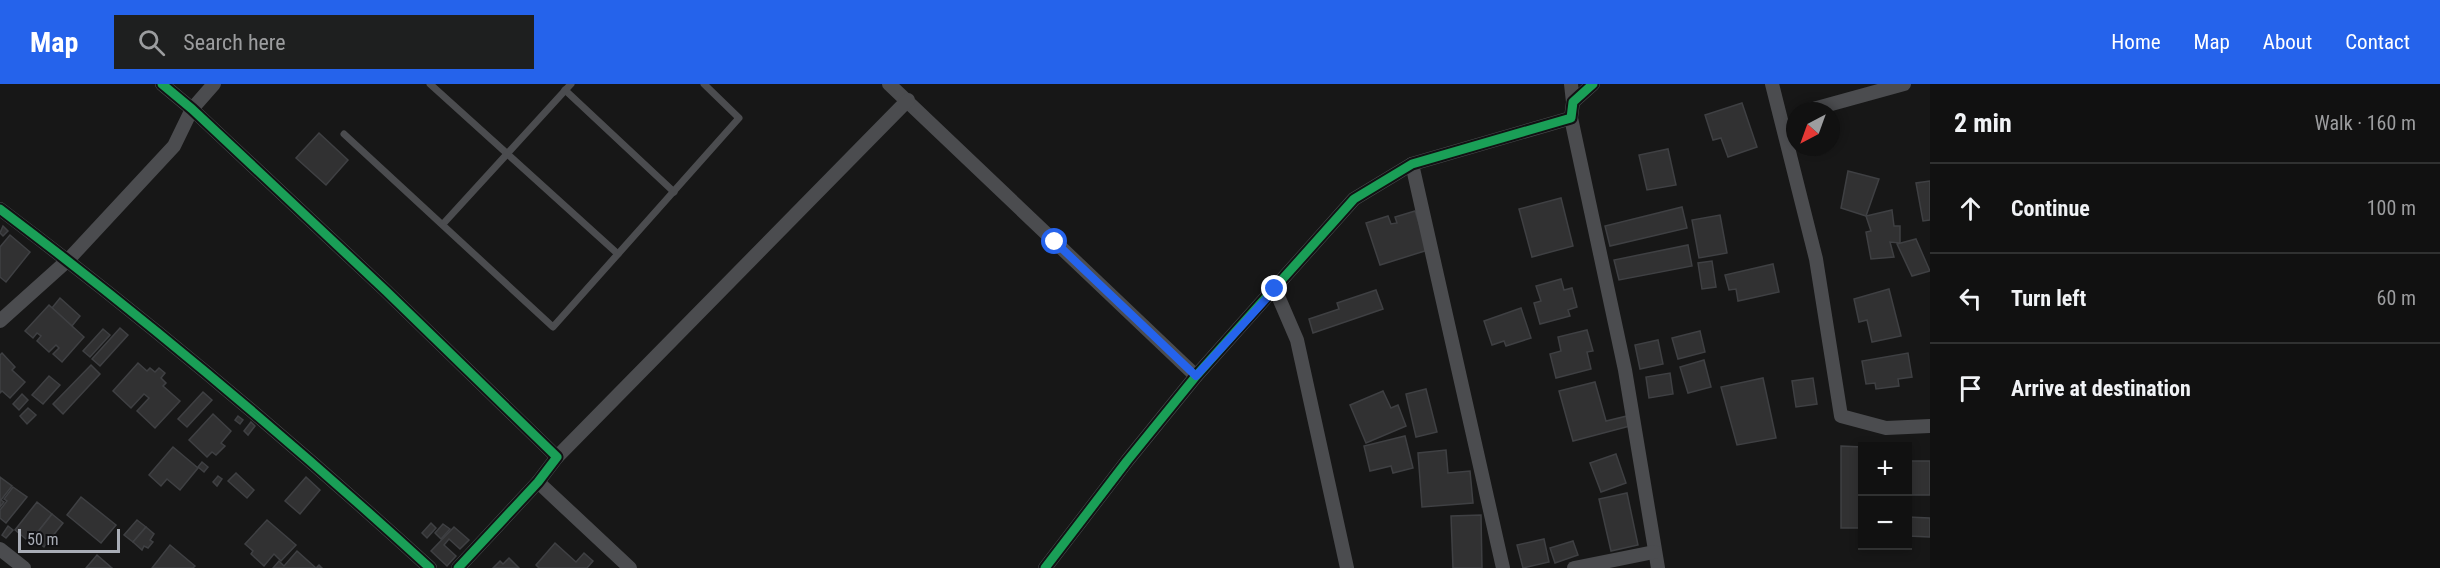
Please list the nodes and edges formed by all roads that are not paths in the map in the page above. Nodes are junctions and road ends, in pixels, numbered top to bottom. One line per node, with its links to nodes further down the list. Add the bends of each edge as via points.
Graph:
1 (162, 84): 15 (street)
2 (214, 84): 15 (street)
3 (430, 84): 20 (lane)
4 (571, 84): 11 (lane)
5 (704, 84): 22 (lane, via 740,118)
6 (889, 84): 12 (street)
7 (1571, 84): 13 (street)
8 (1591, 84): 13 (street)
9 (1772, 84): 18 (street)
10 (1905, 84): 14 (street)
11 (565, 90): 20 (lane); 22 (lane)
12 (908, 100): 29 (street); 31 (street)
13 (1573, 102): 17 (street)
14 (1839, 102)
15 (192, 109): 26 (street, via 174,146); 31 (street)
16 (1786, 116): 18 (street)
17 (1571, 118): 21 (street); 34 (street, via 1625,370)
18 (1780, 118): 30 (street, via 1816,259 1841,416 1886,428)
19 (344, 134): 24 (lane)
20 (507, 154): 24 (lane); 25 (lane)
21 (1412, 164): 27 (street, via 1354,199); 41 (street)
22 (674, 192): 25 (lane)
23 (0, 209): 26 (street)
24 (443, 224): 25 (lane, via 553,327)
25 (618, 254)
26 (68, 260): 28 (street); 36 (street, via 285,437)
27 (1275, 289): 29 (street); 40 (street, via 1297,340)
28 (0, 321)
29 (1196, 376): 39 (street)
30 (1930, 426)
31 (557, 457): 32 (street)
32 (538, 482): 37 (street); 38 (street)
33 (0, 549): 35 (street)
34 (1654, 552): 42 (street); 43 (street)
35 (24, 568)
36 (430, 568)
37 (458, 568)
38 (630, 568)
39 (1045, 568)
40 (1347, 568)
41 (1503, 568)
42 (1574, 568)
43 (1658, 568)

